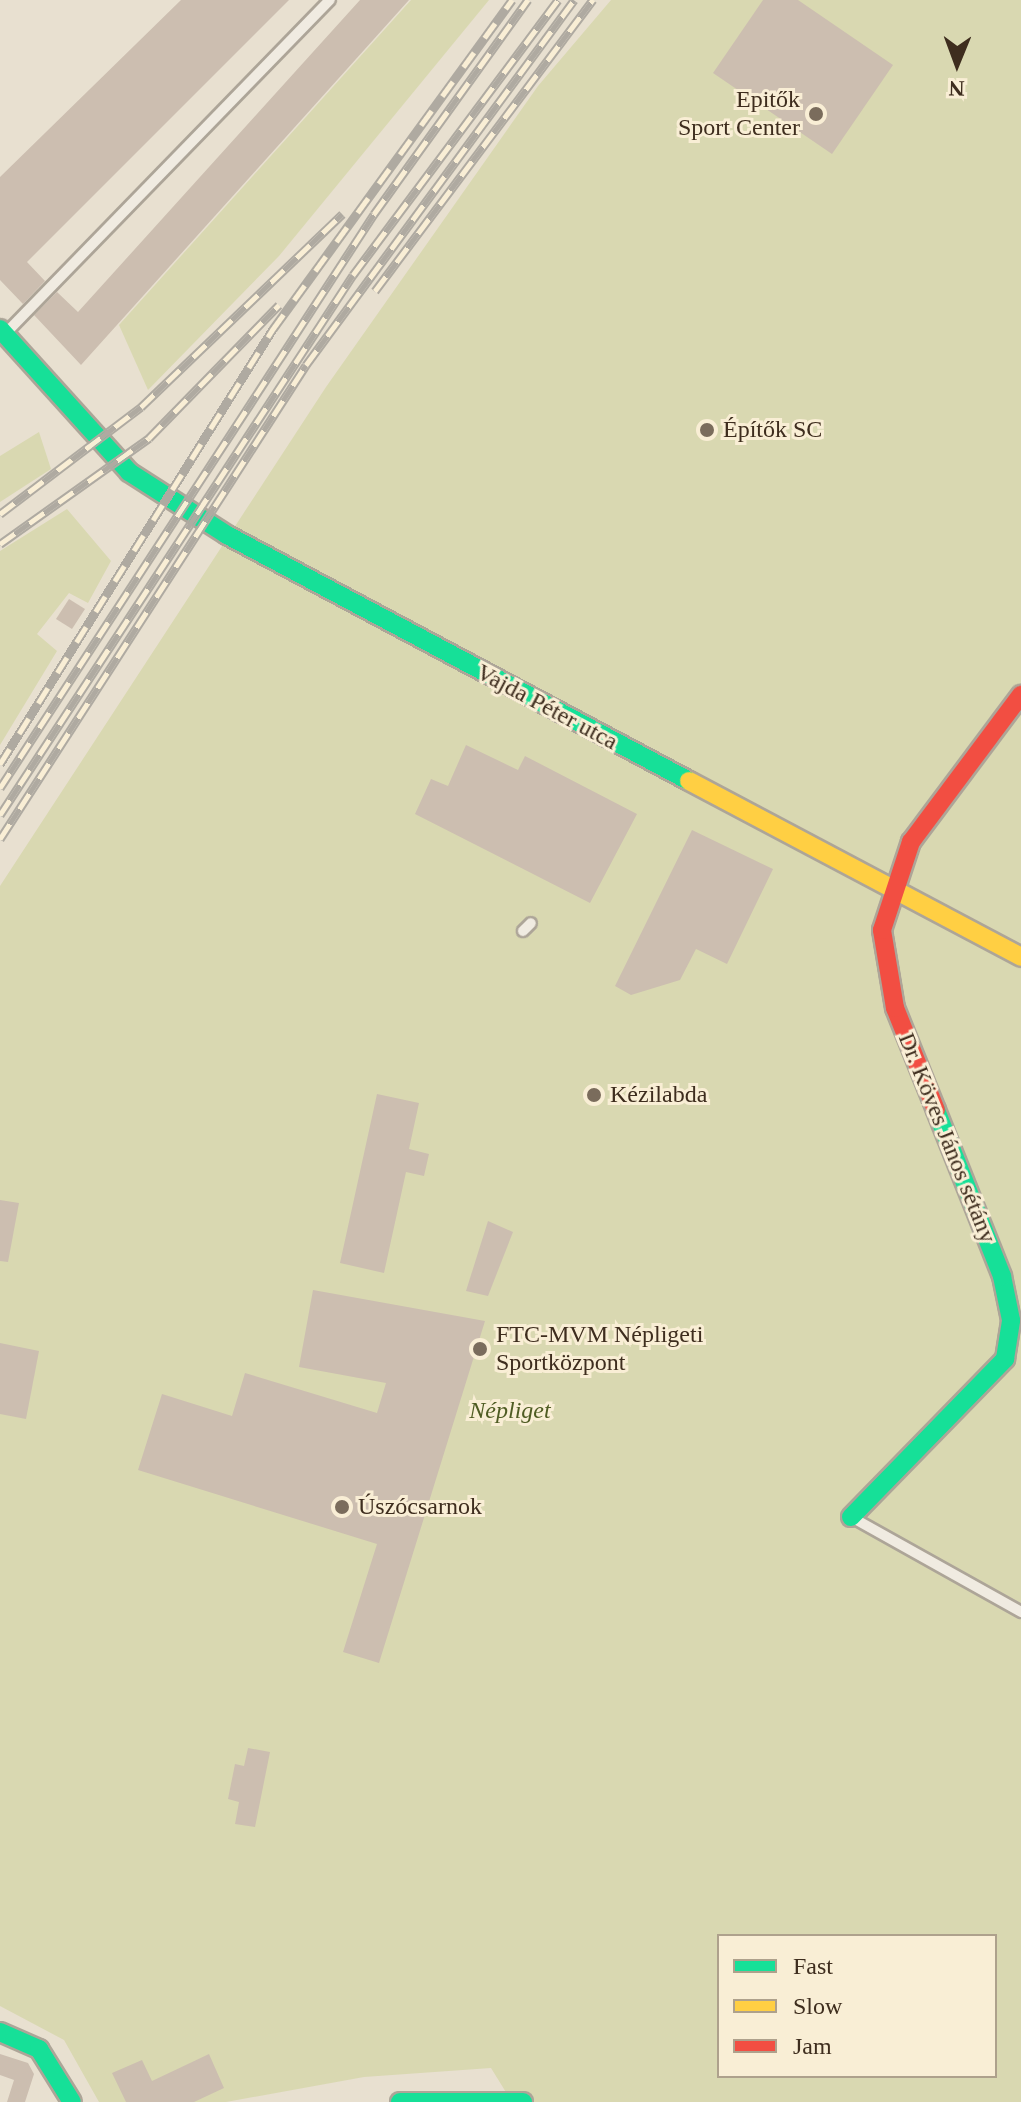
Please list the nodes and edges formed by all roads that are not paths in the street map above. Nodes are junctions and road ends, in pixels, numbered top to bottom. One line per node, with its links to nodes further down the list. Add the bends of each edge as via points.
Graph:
1 (330, 0): 2 (lane)
2 (2, 332): 4 (street, Vajda Péter utca, via 129,472 227,535)
3 (1020, 700): 4 (street, Dr. Köves János sétány, via 911,842)
4 (892, 889): 5 (street, Vajda Péter utca); 6 (street, Dr. Köves János sétány, via 882,930 889,986 947,1151 1002,1276 1011,1320 1005,1359)
5 (1021, 957)
6 (851, 1517): 7 (lane)
7 (1021, 1612)
8 (0, 2032): 9 (street, via 39,2049)
9 (72, 2102)
10 (400, 2102): 11 (street)
11 (523, 2102)

